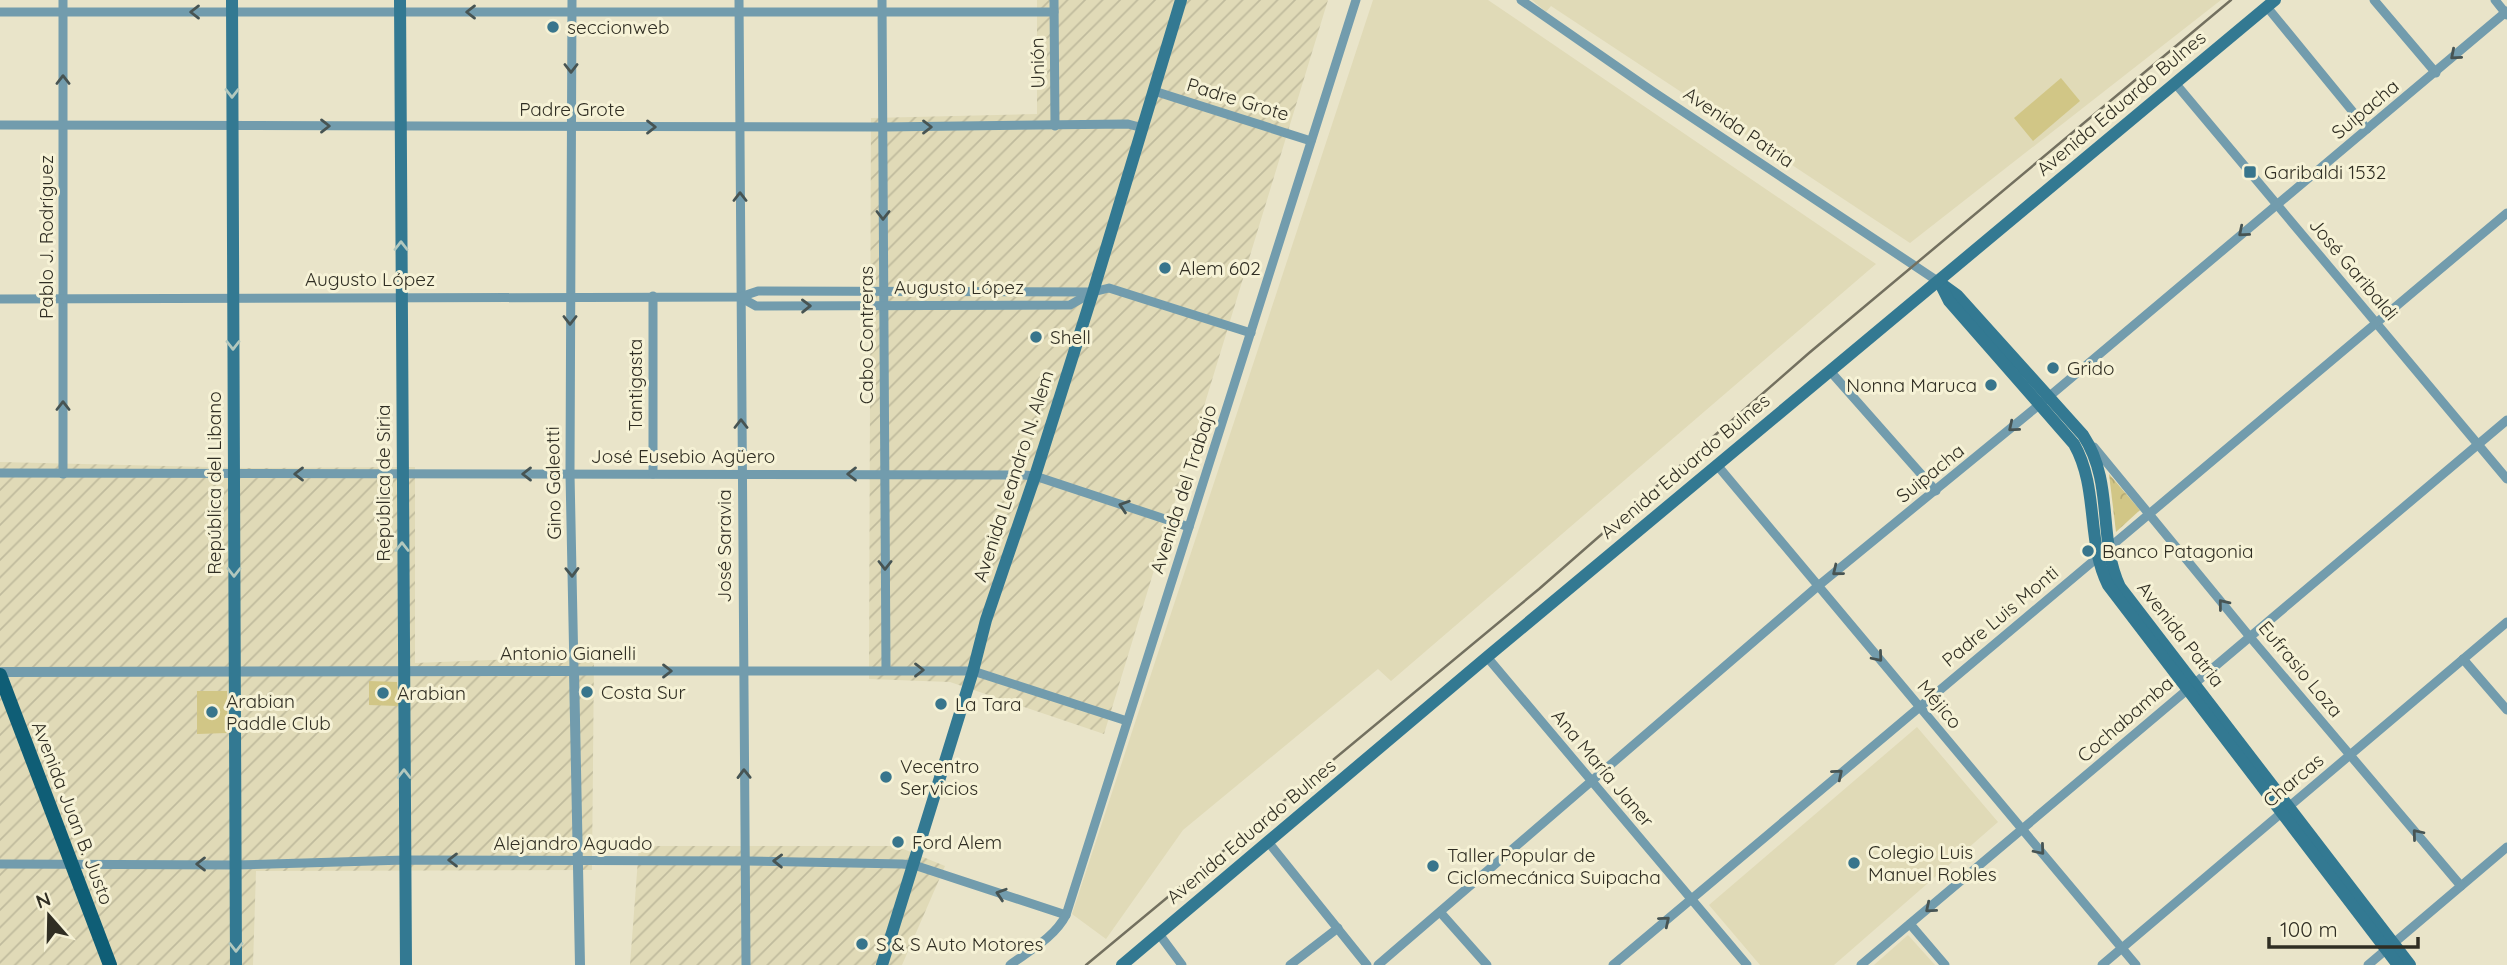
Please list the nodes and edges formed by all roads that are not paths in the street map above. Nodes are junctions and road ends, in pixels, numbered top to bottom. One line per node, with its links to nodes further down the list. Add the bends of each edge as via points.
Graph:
1 (63, 0): 15 (street, Pablo J. Rodríguez)
2 (572, 0): 16 (street, Gino Galeotti)
3 (739, 0): 17 (street, José Saravia)
4 (882, 0): 18 (street, Cabo Contreras)
5 (1054, 0): 19 (street, Unión)
6 (1181, 0): 23 (main road, Avenida Leandro N. Alem)
7 (1356, 0): 34 (street, Avenida del Trabajo)
8 (1521, 0): 37 (street, Avenida Patria)
9 (2374, 0): 21 (street)
10 (2495, 0): 20 (street)
11 (2268, 2): 22 (main road, Avenida Eduardo Bulnes); 33 (street)
12 (232, 6): 13 (street); 15 (street, one-way to 15); 26 (main road, República del Libano, one-way to 26)
13 (400, 6): 16 (street, one-way to 13); 27 (main road, República de Siria)
14 (0, 12): 15 (street)
15 (63, 12): 25 (street, Pablo J. Rodríguez, one-way to 15)
16 (572, 12): 17 (street); 29 (street, Gino Galeotti, one-way to 29)
17 (739, 12): 18 (street); 30 (street, José Saravia)
18 (882, 12): 19 (street); 31 (street, Cabo Contreras)
19 (1054, 12): 28 (street, Unión)
20 (2506, 13): 21 (street, Suipacha, one-way to 21)
21 (2435, 73): 33 (street, Suipacha)
22 (2175, 83): 35 (street, José Garibaldi); 37 (main road, Avenida Eduardo Bulnes)
23 (1154, 91): 32 (main road, Avenida Leandro N. Alem); 34 (street, Padre Grote)
24 (0, 125): 25 (street, Padre Grote)
25 (63, 126): 26 (street, Padre Grote); 42 (street, Pablo J. Rodríguez)
26 (232, 126): 27 (street, Padre Grote, one-way to 27); 43 (main road, República del Libano)
27 (401, 126): 29 (street, Padre Grote); 44 (main road, República de Siria, one-way to 27)
28 (1055, 126): 31 (street, Padre Grote, one-way to 28); 32 (street, Padre Grote, via 1128,124)
29 (571, 127): 30 (street, Padre Grote, one-way to 30); 40 (street, Gino Galeotti)
30 (739, 127): 31 (street, Padre Grote); 45 (street, José Saravia, one-way to 30)
31 (883, 127): 38 (street, Cabo Contreras, one-way to 38)
32 (1143, 128): 39 (main road, Avenida Leandro N. Alem)
33 (2367, 130): 35 (street, Suipacha)
34 (1311, 141): 49 (street, Avenida del Trabajo)
35 (2277, 204): 48 (street, José Garibaldi); 51 (street, Suipacha, one-way to 51)
36 (2507, 213): 48 (street, Padre Luis Monti)
37 (1939, 282): 50 (main road, Avenida Eduardo Bulnes); 51 (main road, Avenida Patria, via 1957,295)
38 (883, 292): 39 (street, Augusto López); 45 (street, Augusto López, via 758,291); 47 (street, Cabo Contreras)
39 (1093, 292): 47 (street, Augusto López, via 1070,305); 49 (street, Augusto López, via 1108,288); 66 (main road, Avenida Leandro N. Alem)
40 (570, 296): 41 (street, Augusto López); 44 (street, Augusto López); 61 (street, Gino Galeotti, one-way to 61)
41 (653, 296): 45 (street, Augusto López); 62 (street, Tantigasta)
42 (63, 297): 43 (street, Augusto López); 46 (street, Augusto López); 58 (street, Pablo J. Rodríguez, one-way to 42)
43 (233, 297): 44 (street, Augusto López); 59 (main road, República del Libano, one-way to 59)
44 (401, 297): 60 (main road, República de Siria)
45 (740, 297): 47 (street, Augusto López, one-way to 47, via 756,306); 63 (street, José Saravia, one-way to 45)
46 (0, 299)
47 (883, 305): 64 (street, Cabo Contreras)
48 (2376, 323): 54 (street, José Garibaldi); 70 (street, Padre Luis Monti)
49 (1251, 333): 71 (street, Avenida del Trabajo)
50 (1830, 371): 55 (main road, Avenida Eduardo Bulnes); 69 (street)
51 (2044, 401): 53 (main road, Avenida Patria); 68 (main road, Avenida Patria, via 2081,456); 69 (street, Suipacha, one-way to 69)
52 (2507, 419): 54 (street, Cochabamba)
53 (2083, 435): 57 (street, Eufrasio Loza); 65 (main road, Avenida Patria)
54 (2478, 444): 67 (street, José Garibaldi); 76 (street, Cochabamba)
55 (1717, 465): 74 (street, Méjico); 77 (main road, Avenida Eduardo Bulnes)
56 (0, 473): 58 (street, José Eusebio Agüero)
57 (2116, 473): 65 (street); 70 (street, Eufrasio Loza)
58 (63, 474): 59 (street, José Eusebio Agüero)
59 (233, 474): 60 (street, José Eusebio Agüero, one-way to 59); 84 (main road, República del Libano, one-way to 84)
60 (402, 474): 61 (street, José Eusebio Agüero, one-way to 60); 81 (main road, República de Siria, one-way to 60)
61 (570, 474): 62 (street, José Eusebio Agüero); 82 (street, Gino Galeotti, one-way to 82)
62 (653, 474): 63 (street, José Eusebio Agüero)
63 (741, 474): 64 (street, José Eusebio Agüero, one-way to 63); 79 (street, José Saravia)
64 (885, 474): 66 (street, José Eusebio Agüero); 80 (street, Cabo Contreras, one-way to 80)
65 (2101, 474): 68 (street); 72 (main road, Avenida Patria)
66 (1035, 476): 71 (street, José Eusebio Agüero, one-way to 66); 83 (main road, Avenida Leandro N. Alem)
67 (2507, 479)
68 (2088, 480): 73 (main road, Avenida Patria)
69 (1936, 491): 74 (street, Suipacha, one-way to 74)
70 (2151, 514): 72 (street, Padre Luis Monti); 76 (street, Eufrasio Loza, one-way to 70)
71 (1189, 527): 89 (street, Avenida del Trabajo)
72 (2110, 547): 73 (street, Padre Luis Monti); 86 (main road, Avenida Patria, via 2120,587)
73 (2098, 557): 86 (main road, Avenida Patria, via 2108,585); 87 (street, Padre Luis Monti)
74 (1818, 586): 87 (street, Méjico, one-way to 87); 91 (street, Suipacha)
75 (2507, 622): 78 (street, Charcas)
76 (2250, 637): 86 (street, Cochabamba); 90 (street, Eufrasio Loza)
77 (1487, 657): 91 (street, Ana María Janer); 94 (main road, Avenida Eduardo Bulnes)
78 (2463, 659): 88 (street); 90 (street, Charcas)
79 (743, 670): 80 (street, Antonio Gianelli); 82 (street, Antonio Gianelli, one-way to 79); 98 (street, José Saravia, one-way to 79)
80 (886, 670): 83 (street, Antonio Gianelli, one-way to 83)
81 (403, 671): 82 (street, Antonio Gianelli); 84 (street, Antonio Gianelli); 96 (main road, República de Siria, one-way to 81)
82 (574, 671): 97 (street, Gino Galeotti)
83 (973, 671): 89 (street, Antonio Gianelli); 102 (main road, Avenida Leandro N. Alem)
84 (234, 672): 85 (street, Antonio Gianelli); 101 (main road, República del Libano)
85 (0, 673): 100 (main road, Avenida Juan B. Justo)
86 (2191, 686): 92 (main road, Avenida Patria); 93 (street, Cochabamba)
87 (1919, 706): 93 (street, Méjico); 104 (street, Padre Luis Monti, one-way to 87)
88 (2507, 710)
89 (1127, 721): 106 (street, Avenida del Trabajo)
90 (2351, 755): 92 (street, Charcas); 103 (street, Eufrasio Loza, one-way to 90)
91 (1593, 782): 104 (street, Ana María Janer); 105 (street, Suipacha)
92 (2286, 810): 110 (main road, Avenida Patria); 111 (street, Charcas)
93 (2023, 830): 107 (street, Cochabamba, one-way to 107); 111 (street, Méjico, one-way to 111)
94 (1269, 843): 108 (street); 109 (main road, Avenida Eduardo Bulnes)
95 (2507, 848): 103 (street)
96 (405, 860): 97 (street, Alejandro Aguado, one-way to 96); 101 (street, Alejandro Aguado); 114 (main road, República de Siria)
97 (578, 860): 98 (street, Alejandro Aguado); 115 (street, Gino Galeotti)
98 (745, 861): 102 (street, Alejandro Aguado, one-way to 98); 116 (street, José Saravia)
99 (0, 864): 100 (street, Alejandro Aguado)
100 (71, 864): 101 (street, Alejandro Aguado, one-way to 100); 112 (main road, Avenida Juan B. Justo)
101 (236, 864): 113 (main road, República del Libano, one-way to 113)
102 (914, 865): 106 (street, Alejandro Aguado, one-way to 102); 117 (main road, Avenida Leandro N. Alem)
103 (2461, 886): 110 (street)
104 (1691, 899): 125 (street, Padre Luis Monti, one-way to 104); 126 (street, Ana María Janer)
105 (1440, 912): 123 (street, Suipacha); 124 (street)
106 (1066, 915): 118 (street, Avenida del Trabajo, via 1060,926)
107 (1910, 925): 127 (street, Cochabamba); 128 (street)
108 (1338, 928): 121 (street); 122 (street)
109 (1159, 934): 119 (main road, Avenida Eduardo Bulnes); 120 (street)
110 (2389, 946): 131 (street); 132 (main road, Avenida Patria); 133 (main road, Avenida Patria)
111 (2122, 948): 129 (street, Charcas); 130 (street, Méjico)
112 (110, 965)
113 (236, 965)
114 (406, 965)
115 (580, 965)
116 (746, 965)
117 (883, 965)
118 (1010, 965)
119 (1122, 965)
120 (1182, 965)
121 (1290, 965)
122 (1367, 965)
123 (1378, 965)
124 (1487, 965)
125 (1613, 965)
126 (1747, 965)
127 (1861, 965)
128 (1945, 965)
129 (2102, 965)
130 (2136, 965)
131 (2368, 965)
132 (2398, 965)
133 (2410, 965)

